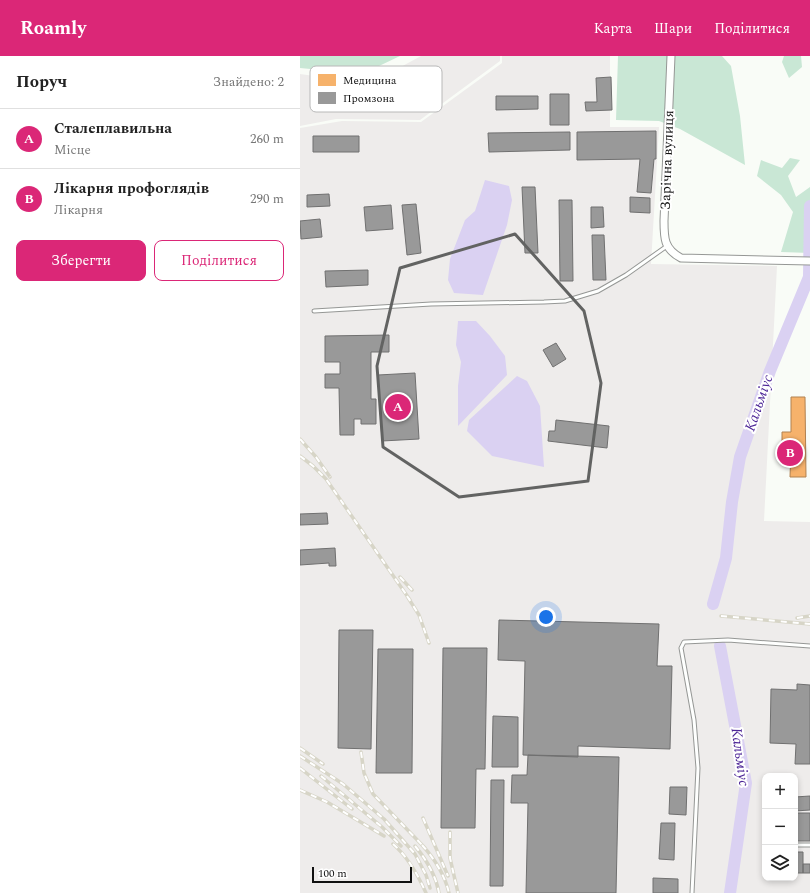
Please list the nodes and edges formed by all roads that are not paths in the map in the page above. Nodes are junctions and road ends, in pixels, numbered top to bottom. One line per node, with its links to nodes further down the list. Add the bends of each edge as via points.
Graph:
1 (671, 56): 2 (street, Зарічна вулиця, via 664,221)
2 (667, 246): 3 (street, via 672,253 681,258); 4 (lane, via 598,291 565,300)
3 (810, 261)
4 (314, 310)
5 (810, 646): 8 (lane, via 728,640 684,642 681,648 694,720 698,768)
6 (798, 845): 7 (lane)
7 (810, 845)
8 (692, 893)

